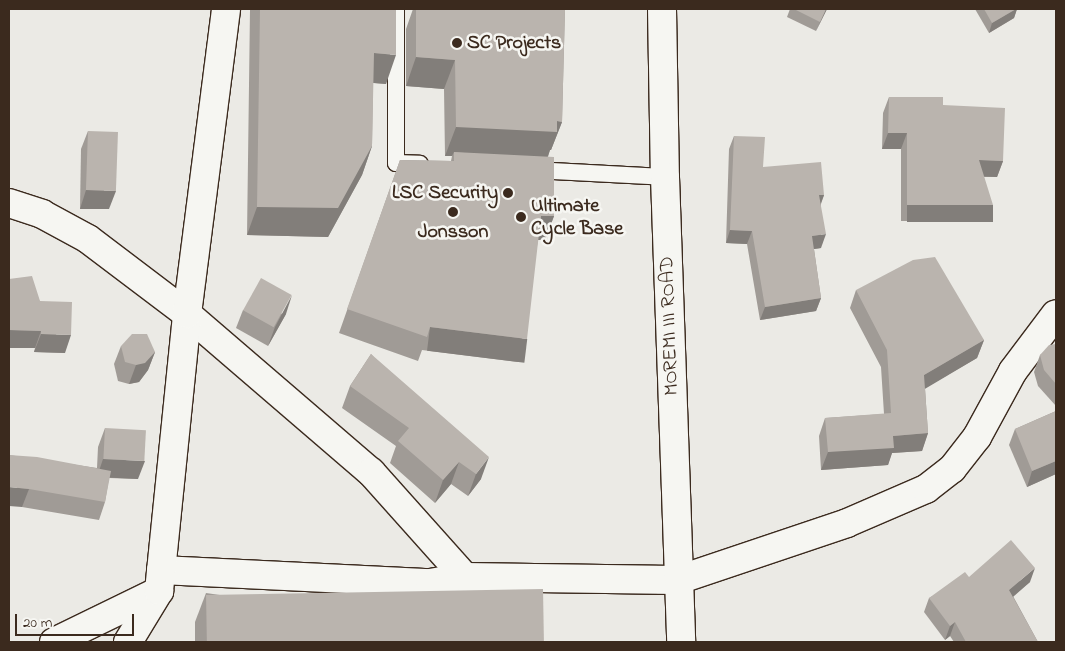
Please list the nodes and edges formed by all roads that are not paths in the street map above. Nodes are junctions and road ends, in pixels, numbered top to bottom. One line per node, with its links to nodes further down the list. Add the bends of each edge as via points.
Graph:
1 (226, 9): 8 (street)
2 (396, 9): 4 (lane, via 396,163)
3 (662, 9): 6 (street, MOREMI III ROAD)
4 (436, 165)
5 (516, 169): 6 (lane)
6 (665, 176): 12 (street, MOREMI III ROAD)
7 (9, 203): 8 (street, via 42,214 88,239)
8 (187, 314): 10 (street, via 371,472); 11 (street)
9 (1056, 314): 12 (street, via 1014,371 977,437 952,469 926,489 847,523)
10 (465, 577): 11 (street, via 430,582); 12 (street)
11 (160, 580): 13 (street); 14 (street)
12 (678, 580): 15 (street, MOREMI III ROAD)
13 (54, 642)
14 (128, 642)
15 (681, 642)

